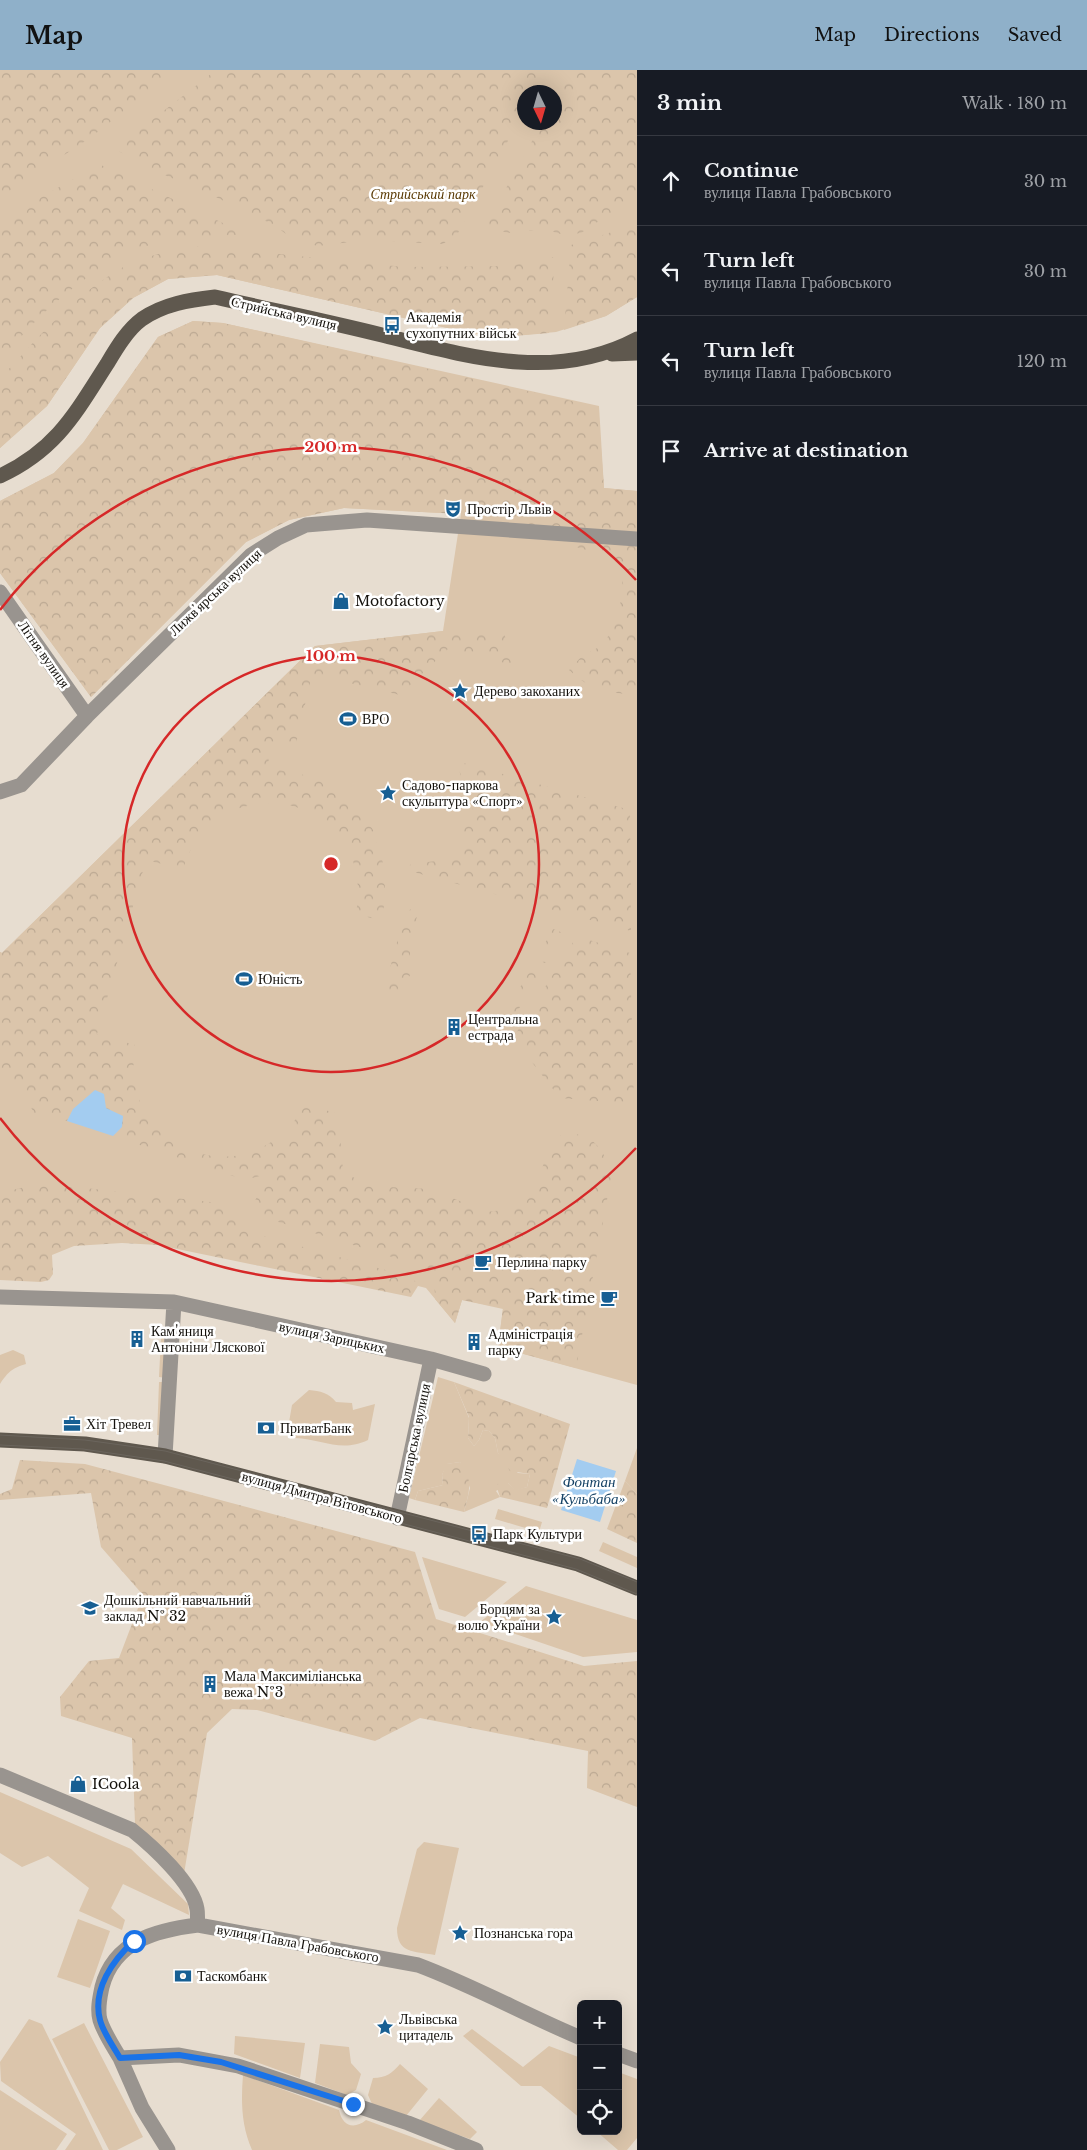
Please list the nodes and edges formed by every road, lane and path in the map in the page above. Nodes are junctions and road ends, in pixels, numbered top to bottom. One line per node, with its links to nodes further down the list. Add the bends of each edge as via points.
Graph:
1 (637, 339): 2 (main road, Стрийська вулиця)
2 (606, 354): 3 (main road); 4 (main road, Стрийська вулиця, via 553,364 482,359 215,297 186,301 141,320 120,343 67,426 37,455)
3 (637, 354)
4 (0, 476)
5 (637, 539): 7 (street, Лижвʼярська вулиця, via 368,520 306,525 251,555)
6 (0, 592): 7 (street, Літня вулиця)
7 (87, 716): 8 (street, Лижвʼярська вулиця, via 21,785)
8 (0, 792)
9 (0, 1297): 10 (street, вулиця Зарицьких)
10 (174, 1302): 11 (street, вулиця Зарицьких); 14 (street)
11 (431, 1359): 12 (street, вулиця Зарицьких); 15 (street, Болгарська вулиця)
12 (484, 1374)
13 (0, 1440): 14 (main road, вулиця Дмитра Вітовського, via 85,1444)
14 (165, 1456): 15 (main road, вулиця Дмитра Вітовського)
15 (397, 1518): 16 (main road, вулиця Дмитра Вітовського, via 578,1564)
16 (637, 1588)
17 (0, 1776): 18 (street, via 132,1830 183,1880 197,1908)
18 (198, 1925): 19 (street, вулиця Павла Грабовського, via 418,1966 450,1977); 21 (street, вулиця Павла Грабовського, via 168,1928 134,1941 118,1956 104,1981 98,2002 100,2020)
19 (577, 2036)
20 (622, 2055): 22 (street)
21 (120, 2058): 23 (street, вулиця Павла Грабовського, via 142,2108); 24 (street, via 179,2055 238,2066 408,2123)
22 (637, 2061)
23 (168, 2150)
24 (476, 2150)

